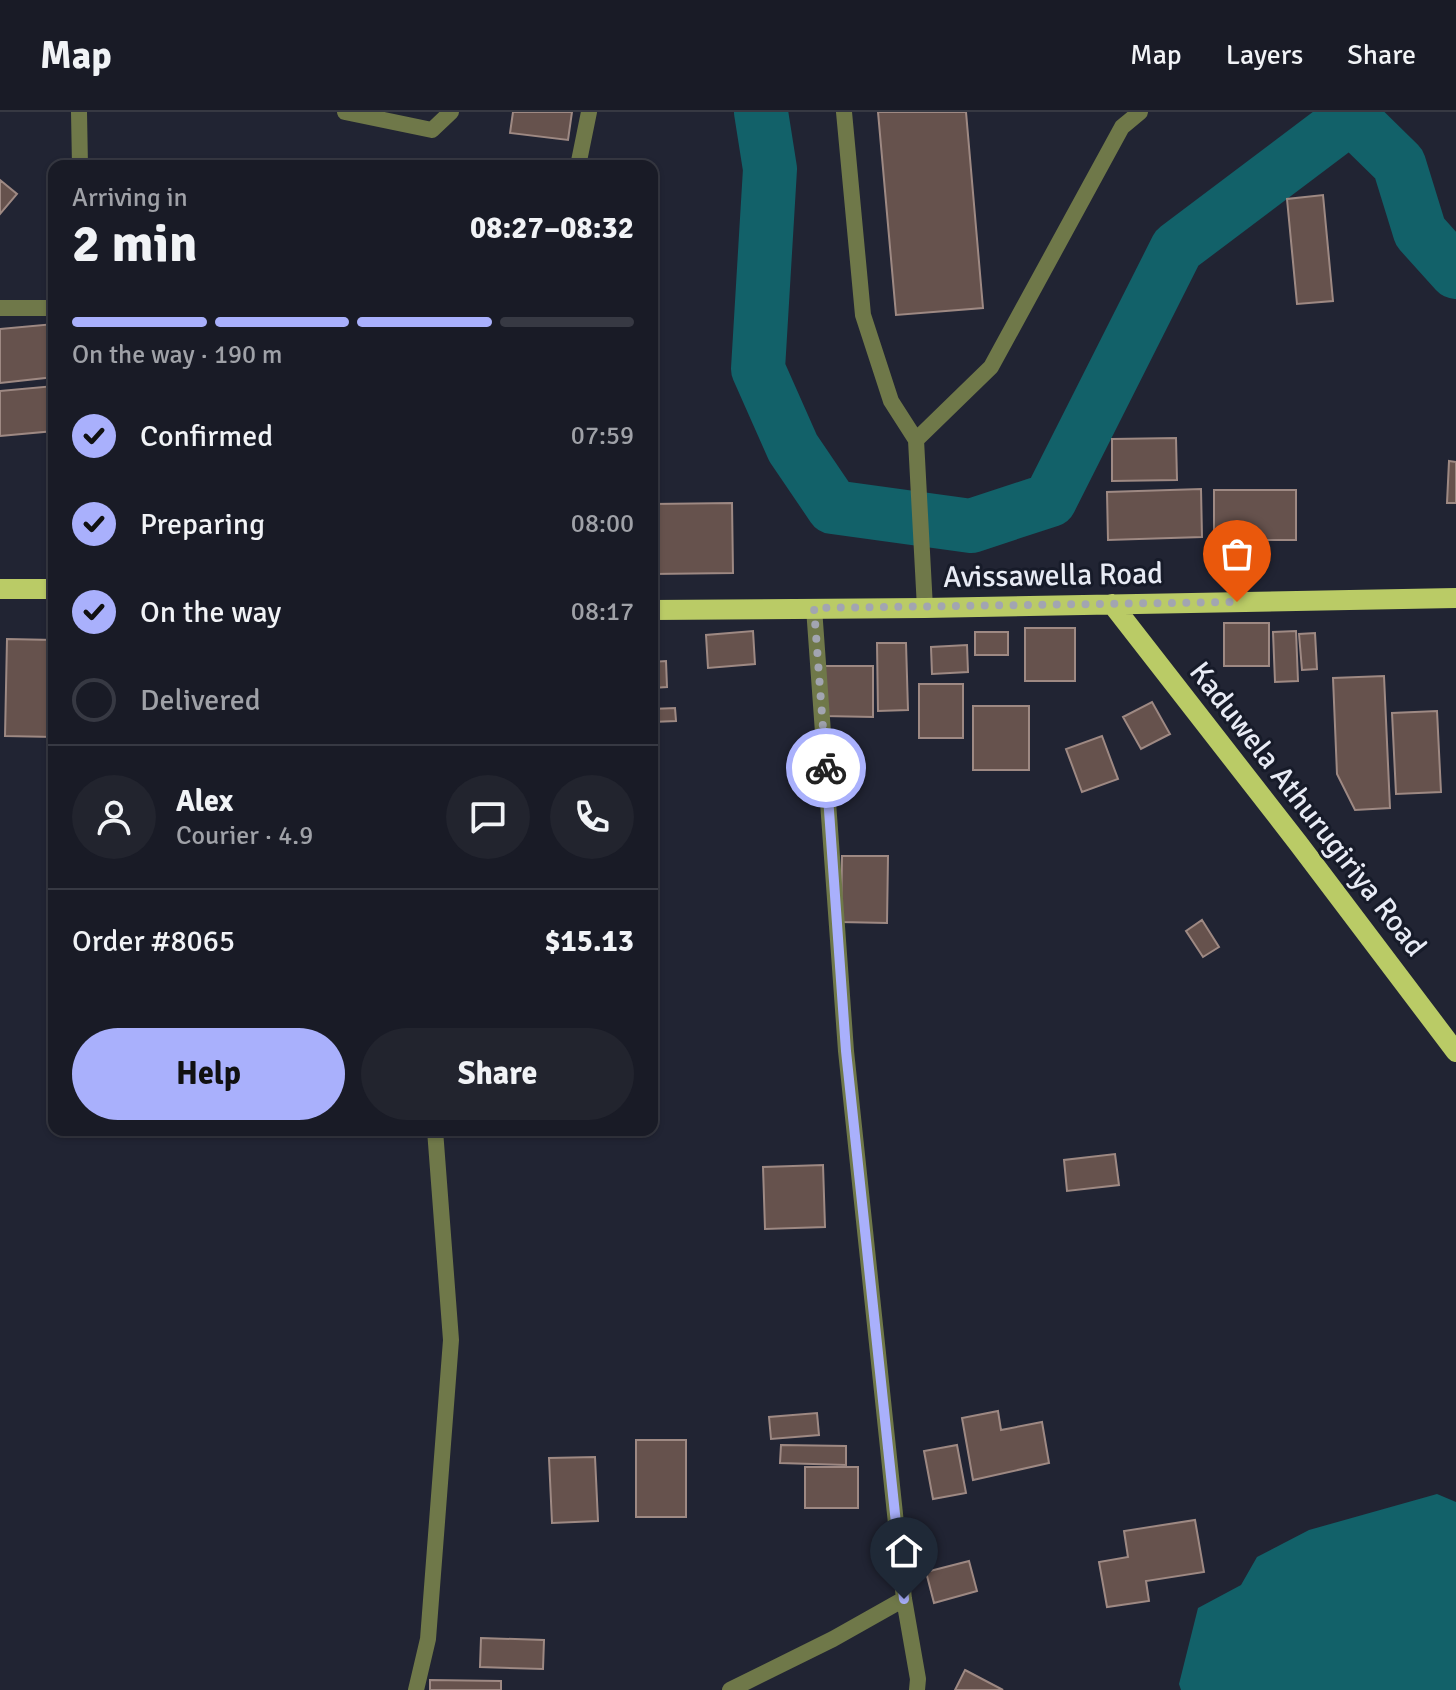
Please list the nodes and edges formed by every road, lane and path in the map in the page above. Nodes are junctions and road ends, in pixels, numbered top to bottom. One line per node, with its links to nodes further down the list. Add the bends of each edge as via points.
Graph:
1 (79, 112): 7 (street)
2 (345, 112): 3 (street, via 432,130)
3 (451, 112)
4 (589, 112): 8 (street)
5 (844, 112): 11 (street, via 863,315 891,401)
6 (1140, 112): 11 (street, via 1122,127 991,367)
7 (80, 160)
8 (579, 160)
9 (0, 308): 10 (street)
10 (48, 308)
11 (916, 440): 17 (street)
12 (0, 589): 13 (main road)
13 (48, 589)
14 (1456, 598): 15 (main road, Avissawella Road)
15 (1112, 604): 17 (main road, Avissawella Road); 19 (main road, Kaduwela Athurugiriya Road)
16 (814, 608): 17 (main road, Avissawella Road); 18 (main road, Avissawella Road); 21 (street, via 846,1051)
17 (925, 608)
18 (658, 610)
19 (1456, 1052)
20 (435, 1136): 22 (street, via 451,1340 428,1639)
21 (904, 1599): 23 (street); 24 (street)
22 (416, 1690)
23 (730, 1690)
24 (917, 1690)

